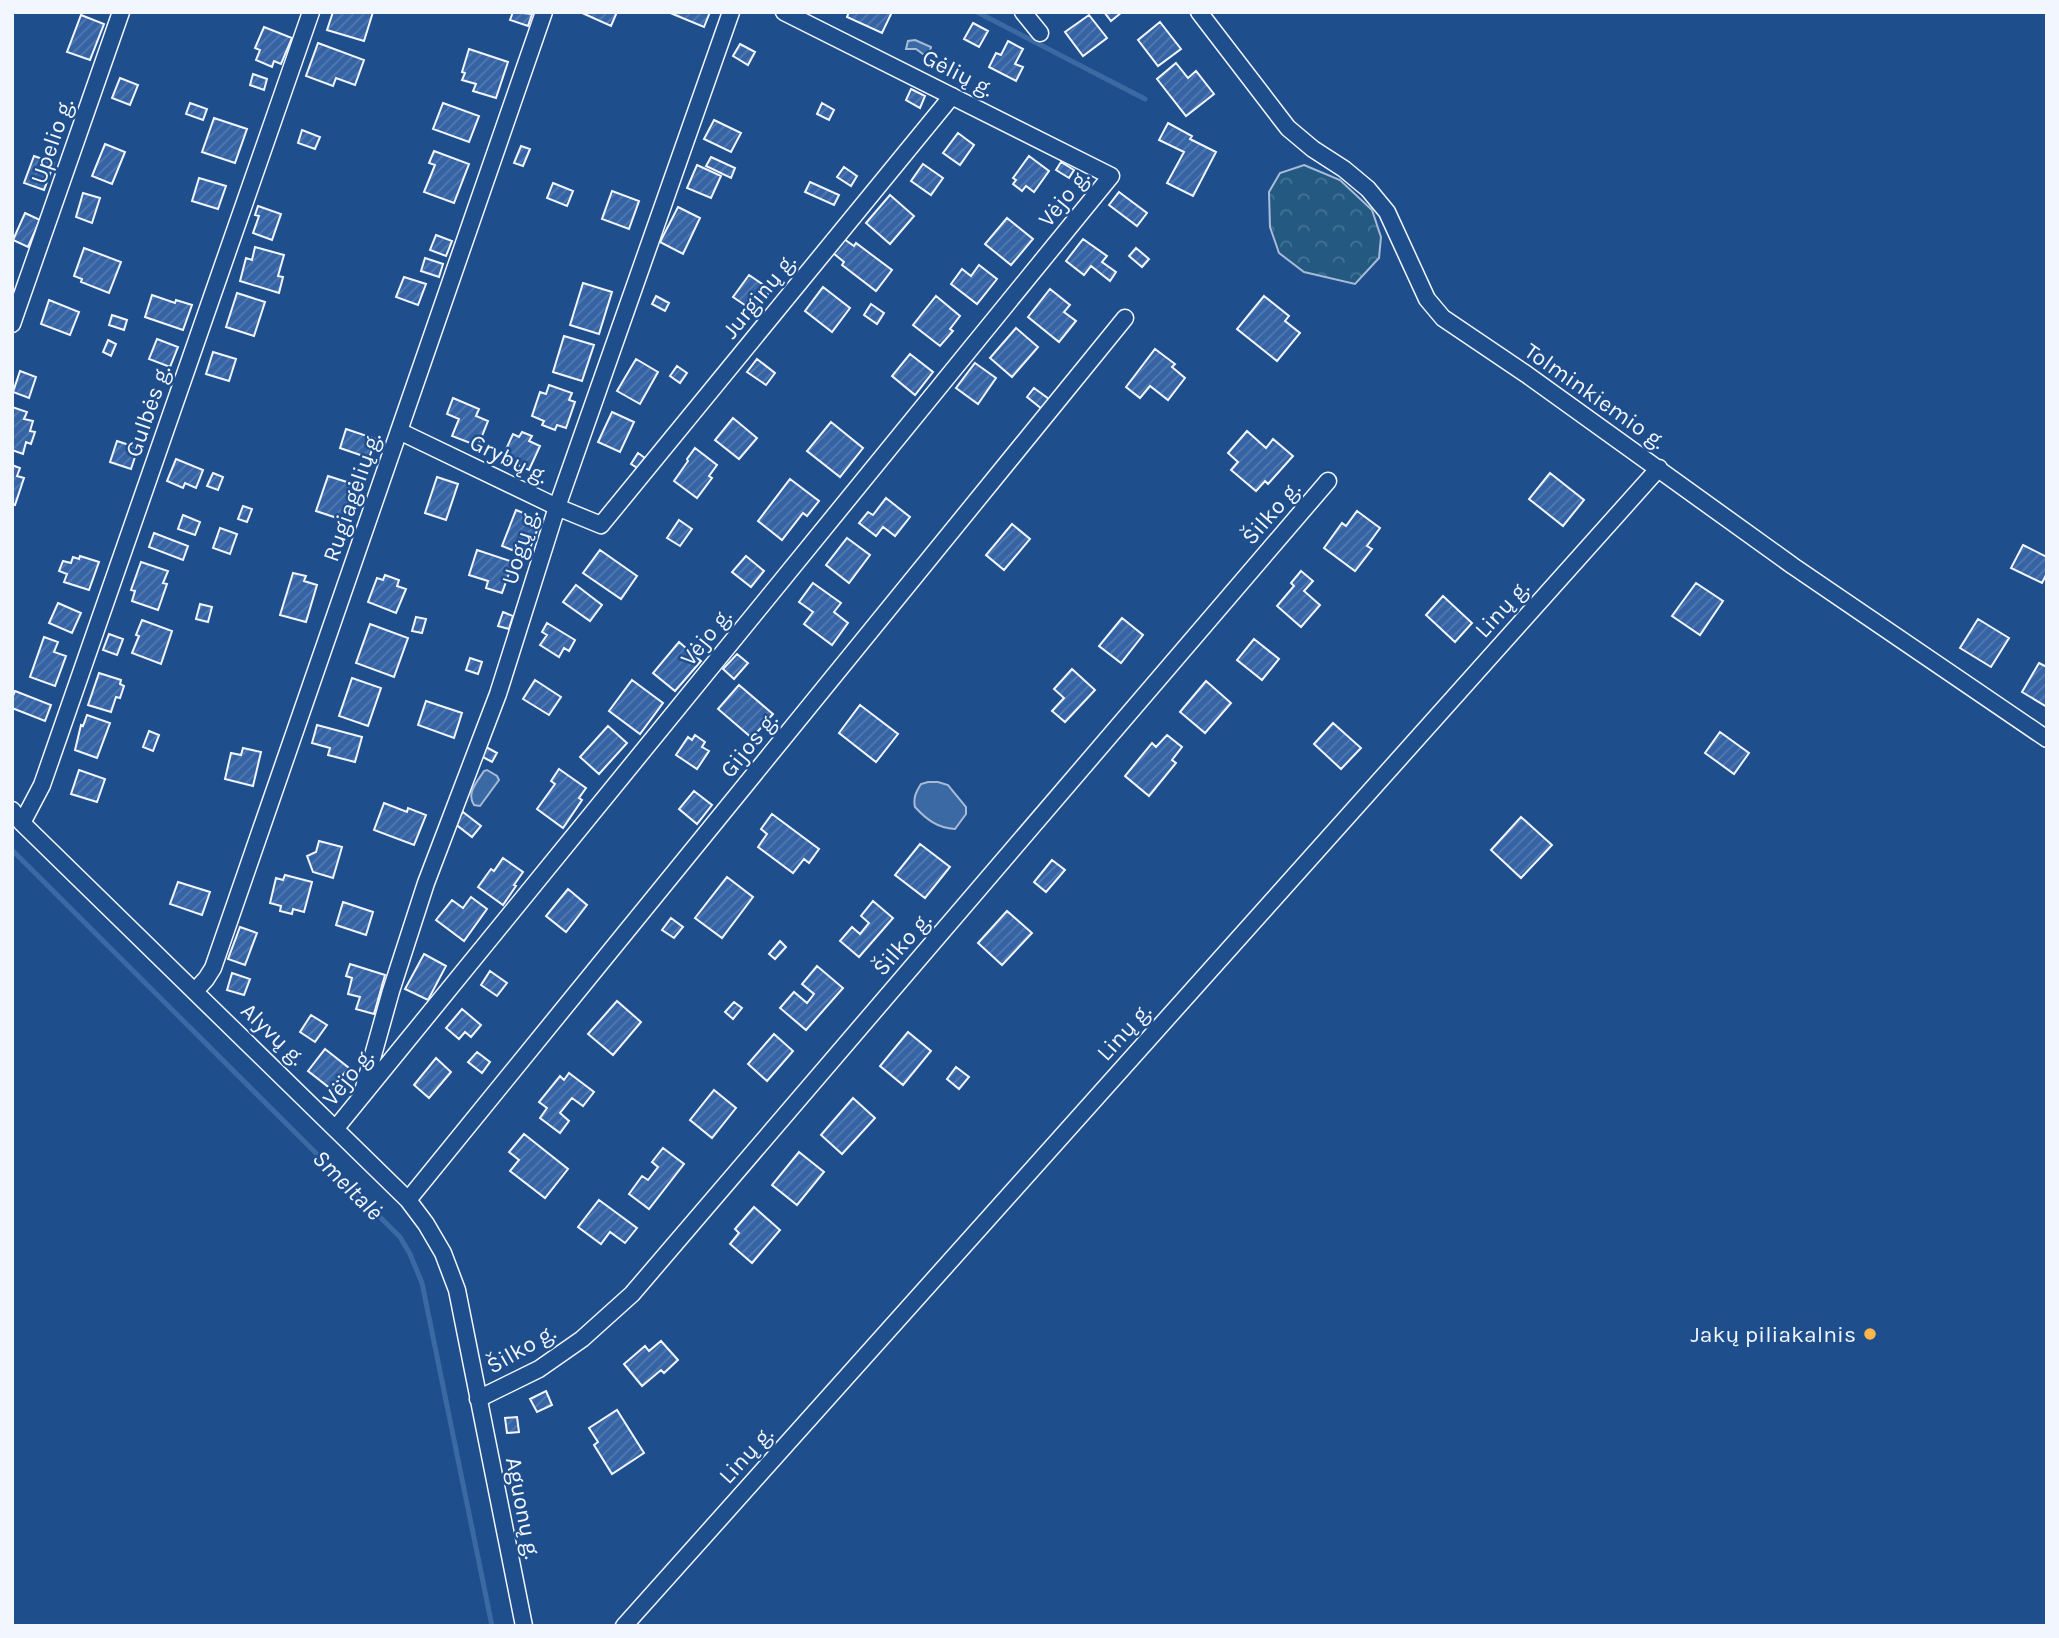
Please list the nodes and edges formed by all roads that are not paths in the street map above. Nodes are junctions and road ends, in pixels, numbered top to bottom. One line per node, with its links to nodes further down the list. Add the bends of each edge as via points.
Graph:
1 (121, 12): 12 (street, Upelio g.)
2 (311, 12): 19 (street, Gulbės g., via 42,785)
3 (544, 12): 13 (street, Rugiagėlių g.)
4 (731, 12): 16 (street, Uogų g.)
5 (784, 12): 9 (street, Gėlių g.)
6 (1023, 12): 8 (street)
7 (1199, 12): 14 (street, Tolminkiemio g., via 1289,128 1368,189 1387,212 1427,299 1443,318)
8 (1040, 33)
9 (952, 96): 10 (street, Gėlių g.); 17 (street, Jurginų g.)
10 (1111, 176): 21 (street, Vėjo g.)
11 (1125, 318): 23 (street, Gijos g.)
12 (12, 324)
13 (399, 431): 16 (street, Grybų g.); 20 (street, Rugiagėlių g., via 213,968)
14 (1659, 468): 18 (street, Tolminkiemio g., via 1793,566); 26 (street, Linų g.)
15 (1328, 481): 24 (street, Šilko g., via 632,1294 572,1347)
16 (557, 507): 17 (street, Grybų g.); 21 (street, Uogų g., via 498,694 426,883)
17 (601, 525)
18 (2047, 739)
19 (17, 817): 20 (street, Alyvų g.)
20 (195, 990): 22 (street, Alyvų g.)
21 (361, 1097): 22 (street, Vėjo g.)
22 (336, 1128): 23 (street, Alyvų g.)
23 (408, 1200): 24 (street, Alyvų g., via 443,1253 457,1290)
24 (478, 1399): 25 (street, Aguonų g.)
25 (524, 1626)
26 (624, 1626)

